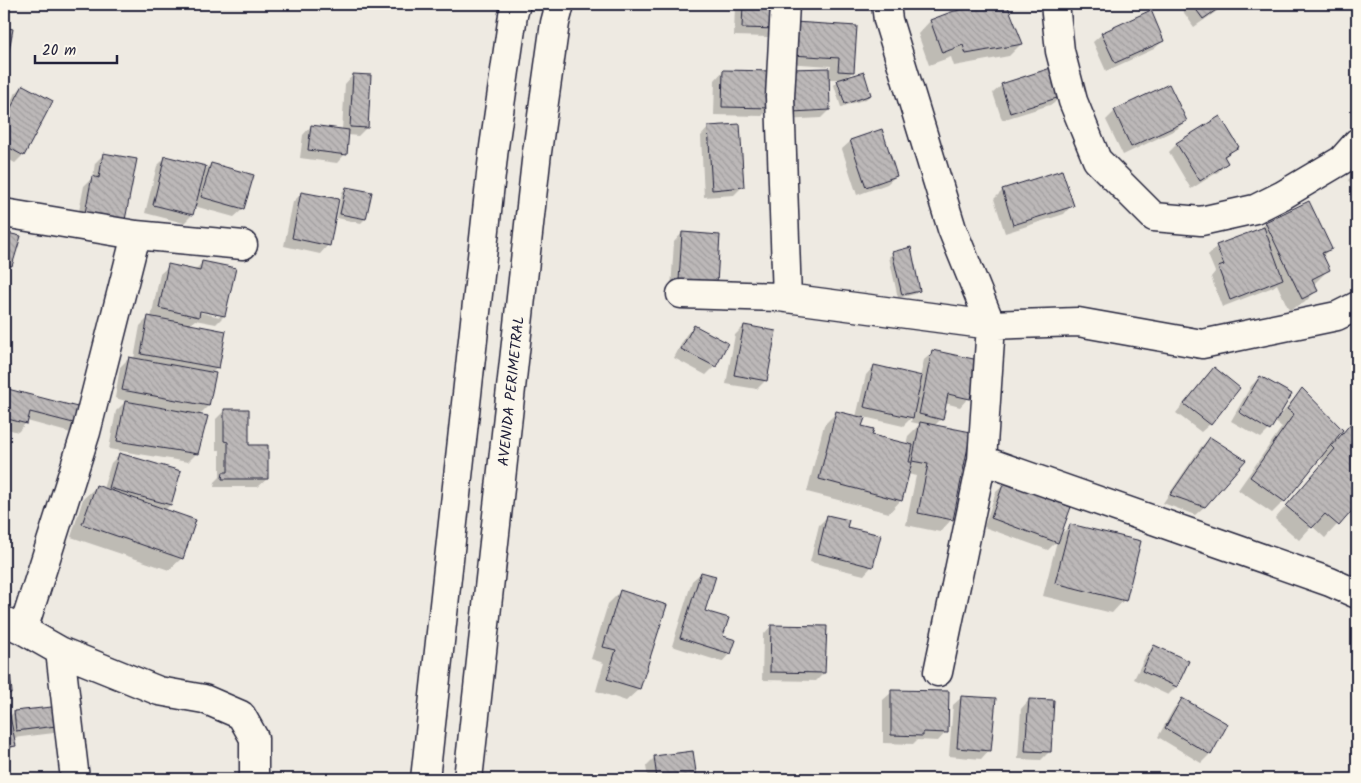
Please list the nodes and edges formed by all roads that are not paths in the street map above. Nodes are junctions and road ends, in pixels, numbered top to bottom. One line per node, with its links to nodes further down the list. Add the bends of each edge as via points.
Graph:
1 (516, 4): 21 (street, via 494,147)
2 (560, 4): 22 (street, AVENIDA PERIMETRAL, via 537,152)
3 (785, 4): 11 (street, via 780,97)
4 (886, 4): 13 (street, via 888,20 952,229)
5 (1055, 4): 6 (street, via 1060,51 1070,92 1097,160 1154,218 1201,221 1255,209 1342,160)
6 (1357, 143)
7 (4, 213): 8 (street)
8 (136, 235): 9 (street); 16 (street, via 86,432)
9 (243, 245)
10 (681, 294): 11 (street)
11 (787, 298): 13 (street)
12 (1357, 306): 13 (street, via 1337,316 1202,344 1078,322)
13 (991, 325): 14 (street)
14 (982, 460): 15 (street); 18 (street)
15 (1357, 594)
16 (13, 626): 17 (street)
17 (60, 651): 19 (street); 20 (street, via 159,691 204,699 241,715 254,738)
18 (938, 672)
19 (75, 779)
20 (253, 779)
21 (425, 779)
22 (468, 779)

